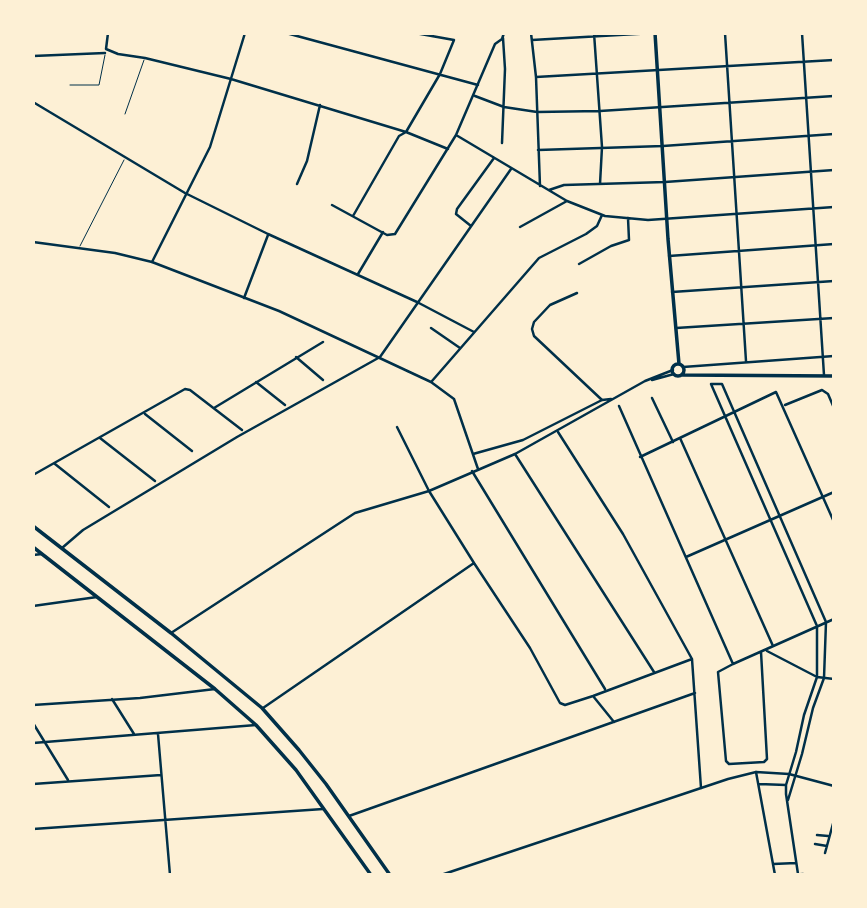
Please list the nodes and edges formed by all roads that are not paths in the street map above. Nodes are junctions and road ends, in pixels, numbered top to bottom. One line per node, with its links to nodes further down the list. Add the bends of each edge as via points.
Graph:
1 (108, 33): 12 (street)
2 (245, 33): 22 (street)
3 (286, 33): 20 (street)
4 (415, 33): 20 (street, via 454,40)
5 (531, 33): 11 (street)
6 (655, 33): 10 (street); 18 (main road)
7 (725, 33): 17 (street)
8 (802, 33): 16 (street)
9 (503, 34): 24 (street); 31 (street)
10 (594, 35): 11 (street); 19 (street)
11 (532, 40): 21 (street)
12 (105, 51): 13 (street); 14 (street); 23 (lane, via 99,85)
13 (33, 56)
14 (145, 58): 22 (street); 35 (lane)
15 (834, 60): 16 (street)
16 (804, 62): 17 (street); 27 (street)
17 (727, 66): 18 (street); 29 (street)
18 (657, 70): 19 (street); 32 (main road)
19 (598, 73): 21 (street); 33 (street)
20 (440, 74): 24 (street); 36 (street)
21 (536, 76): 34 (street)
22 (231, 79): 30 (street); 57 (street, via 210,147)
23 (70, 85)
24 (479, 85): 25 (street)
25 (475, 96): 31 (street); 38 (street)
26 (834, 96): 27 (street)
27 (806, 97): 29 (street); 39 (street)
28 (33, 102): 46 (street)
29 (730, 102): 32 (street); 40 (street)
30 (320, 105): 36 (street); 53 (street)
31 (504, 107): 34 (street); 41 (street)
32 (660, 107): 33 (street); 42 (main road)
33 (600, 111): 34 (street); 43 (street)
34 (537, 112): 45 (street)
35 (125, 114)
36 (406, 132): 44 (street); 64 (street, via 399,135)
37 (834, 134): 39 (street)
38 (456, 135): 44 (street); 47 (street)
39 (809, 135): 40 (street); 50 (street)
40 (733, 141): 42 (street); 51 (street)
41 (502, 143)
42 (663, 146): 43 (street); 52 (main road)
43 (602, 147): 45 (street); 54 (street)
44 (448, 149): 69 (street, via 394,234)
45 (538, 150): 55 (street)
46 (126, 156): 57 (street); 74 (lane)
47 (494, 158): 48 (street); 67 (street, via 457,209 456,215)
48 (511, 169): 55 (street); 67 (street)
49 (834, 170): 50 (street)
50 (812, 172): 51 (street); 61 (street)
51 (735, 176): 52 (street); 62 (street)
52 (665, 182): 54 (street); 66 (main road)
53 (297, 184)
54 (600, 184): 56 (street)
55 (540, 186): 56 (street)
56 (549, 190): 58 (street)
57 (185, 193): 70 (street); 77 (street)
58 (567, 201): 63 (street); 68 (street)
59 (332, 205): 64 (street)
60 (834, 207): 61 (street)
61 (814, 208): 62 (street); 73 (street)
62 (738, 213): 66 (street); 75 (street)
63 (603, 215): 65 (street); 92 (street, via 586,234 539,258)
64 (353, 216): 69 (street)
65 (628, 218): 66 (street); 78 (street, via 629,240)
66 (667, 219): 76 (main road)
67 (471, 226): 86 (street)
68 (520, 228)
69 (383, 232): 79 (street)
70 (268, 234): 79 (street); 85 (street)
71 (33, 242): 74 (street)
72 (834, 244): 73 (street)
73 (817, 245): 75 (street); 81 (street)
74 (79, 248): 77 (street)
75 (740, 251): 76 (street); 82 (street)
76 (670, 256): 83 (main road)
77 (152, 262): 85 (street)
78 (579, 264)
79 (358, 274): 86 (street)
80 (834, 281): 81 (street)
81 (819, 282): 82 (street); 88 (street)
82 (741, 288): 83 (street); 89 (street)
83 (673, 292): 91 (main road)
84 (577, 293): 110 (street, via 550,305 531,329)
85 (244, 298): 97 (street)
86 (417, 302): 92 (street); 97 (street)
87 (834, 318): 88 (street)
88 (821, 320): 89 (street); 98 (street)
89 (743, 324): 91 (street); 99 (street)
90 (431, 328): 94 (street)
91 (675, 328): 100 (main road)
92 (474, 332): 94 (street)
93 (323, 342): 96 (street)
94 (460, 348): 107 (street)
95 (834, 356): 98 (street)
96 (296, 357): 105 (street); 106 (street)
97 (380, 357): 107 (street); 144 (street, via 83,530)
98 (823, 357): 99 (street); 103 (street)
99 (746, 361): 100 (street)
100 (681, 365): 101 (main road, via 675,365); 102 (main road)
101 (673, 372): 102 (main road); 108 (street)
102 (682, 375): 103 (main road)
103 (824, 375): 104 (main road)
104 (834, 376)
105 (323, 380)
106 (256, 382): 111 (street); 114 (street)
107 (431, 382): 126 (street, via 454,399)
108 (614, 398): 110 (street); 121 (street)
109 (652, 398): 124 (street)
110 (602, 400): 126 (street, via 523,440)
111 (285, 405)
112 (783, 405): 115 (street, via 822,390); 116 (street, via 774,392); 136 (street)
113 (619, 406): 128 (street)
114 (214, 408): 117 (street, via 185,389); 120 (street)
115 (834, 408)
116 (732, 412): 118 (street); 118 (street, via 722,384 709,384); 138 (street)
117 (144, 414): 122 (street); 125 (street)
118 (724, 416): 123 (street); 139 (street)
119 (397, 427): 134 (street)
120 (242, 430)
121 (558, 432): 127 (street); 157 (street, via 623,534)
122 (100, 438): 129 (street); 133 (street)
123 (680, 438): 124 (street); 142 (street)
124 (673, 442): 128 (street)
125 (192, 451)
126 (473, 454): 130 (street)
127 (515, 454): 130 (street); 159 (street)
128 (640, 457): 147 (street)
129 (55, 464): 132 (street); 137 (street)
130 (478, 468): 131 (street)
131 (472, 471): 134 (street); 164 (street)
132 (33, 475)
133 (155, 481)
134 (429, 491): 148 (street); 154 (street, via 355,513)
135 (834, 492): 136 (street)
136 (823, 498): 138 (street); 140 (street)
137 (109, 508)
138 (779, 517): 139 (street); 152 (street)
139 (771, 520): 142 (street); 153 (street)
140 (834, 522)
141 (34, 527): 144 (main road)
142 (726, 540): 147 (street); 155 (street)
143 (33, 547): 145 (main road)
144 (62, 548): 154 (main road)
145 (42, 554): 146 (street); 149 (main road)
146 (33, 555)
147 (686, 557): 158 (street)
148 (474, 563): 166 (street, via 560,703); 169 (street)
149 (97, 597): 150 (street); 163 (main road)
150 (33, 606)
151 (834, 619): 152 (street)
152 (825, 622): 153 (street); 161 (street)
153 (817, 626): 155 (street); 160 (street)
154 (171, 633): 169 (main road)
155 (773, 646): 156 (street)
156 (763, 651): 158 (street); 158 (street, via 766,761 726,761 719,672); 160 (street)
157 (692, 659): 159 (street); 165 (street)
158 (733, 664)
159 (654, 673): 164 (street)
160 (817, 677): 161 (street); 177 (street)
161 (824, 678): 162 (street); 178 (street)
162 (834, 679)
163 (215, 689): 167 (street); 172 (main road)
164 (605, 690): 166 (street)
165 (695, 693): 170 (street); 188 (street)
166 (593, 696): 170 (street)
167 (112, 699): 168 (street); 173 (street)
168 (33, 705)
169 (262, 708): 191 (main road)
170 (614, 722): 191 (street)
171 (33, 723): 175 (street)
172 (256, 724): 174 (street); 190 (main road)
173 (134, 734): 174 (street); 175 (street)
174 (158, 734): 181 (street)
175 (45, 742): 176 (street); 183 (street)
176 (33, 743)
177 (796, 752): 178 (street); 180 (street)
178 (802, 754): 182 (street)
179 (756, 772): 180 (street); 185 (street); 188 (street)
180 (789, 774): 182 (street); 186 (street)
181 (161, 775): 183 (street); 192 (street)
182 (795, 775): 187 (street); 189 (street)
183 (69, 781): 184 (street)
184 (33, 784)
185 (759, 784): 186 (street); 201 (street)
186 (786, 785): 189 (street)
187 (834, 786)
188 (701, 788): 207 (street)
189 (788, 800): 200 (street)
190 (325, 809): 192 (street); 205 (main road)
191 (349, 816): 206 (main road)
192 (166, 820): 194 (street); 204 (street)
193 (834, 820): 196 (street)
194 (33, 829)
195 (817, 835): 196 (street)
196 (828, 836): 198 (street)
197 (815, 844): 198 (street)
198 (827, 846): 199 (street)
199 (825, 853)
200 (796, 863): 201 (street); 202 (street)
201 (773, 864): 208 (street)
202 (798, 874): 203 (street); 209 (street)
203 (803, 874)
204 (170, 875)
205 (371, 875)
206 (390, 875)
207 (441, 875)
208 (775, 875)
209 (791, 875)

